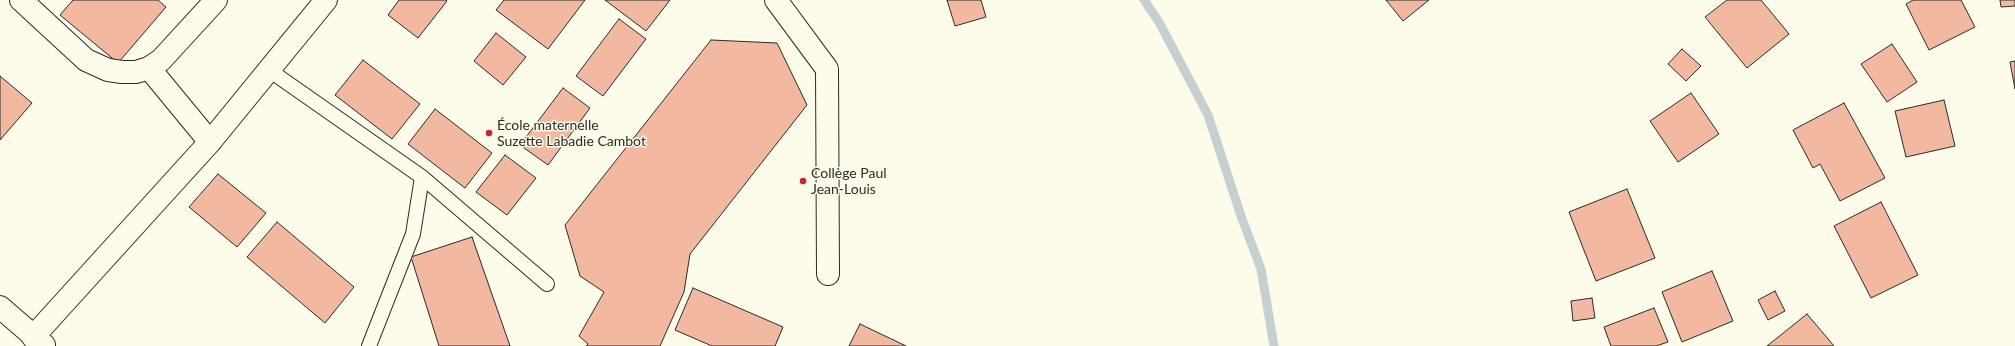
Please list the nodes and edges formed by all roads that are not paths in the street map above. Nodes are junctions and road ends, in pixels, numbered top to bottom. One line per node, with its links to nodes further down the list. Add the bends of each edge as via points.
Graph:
1 (21, 0): 5 (street, via 86,60 122,72 136,72)
2 (216, 0): 5 (street, via 161,60)
3 (326, 0): 6 (street)
4 (776, 0): 9 (street, via 827,69)
5 (149, 68): 7 (street)
6 (269, 70): 7 (street); 8 (lane)
7 (210, 142): 12 (street)
8 (422, 177): 10 (lane); 13 (lane, via 412,234)
9 (828, 274)
10 (547, 284)
11 (0, 307): 12 (street)
12 (39, 341)
13 (369, 346)

